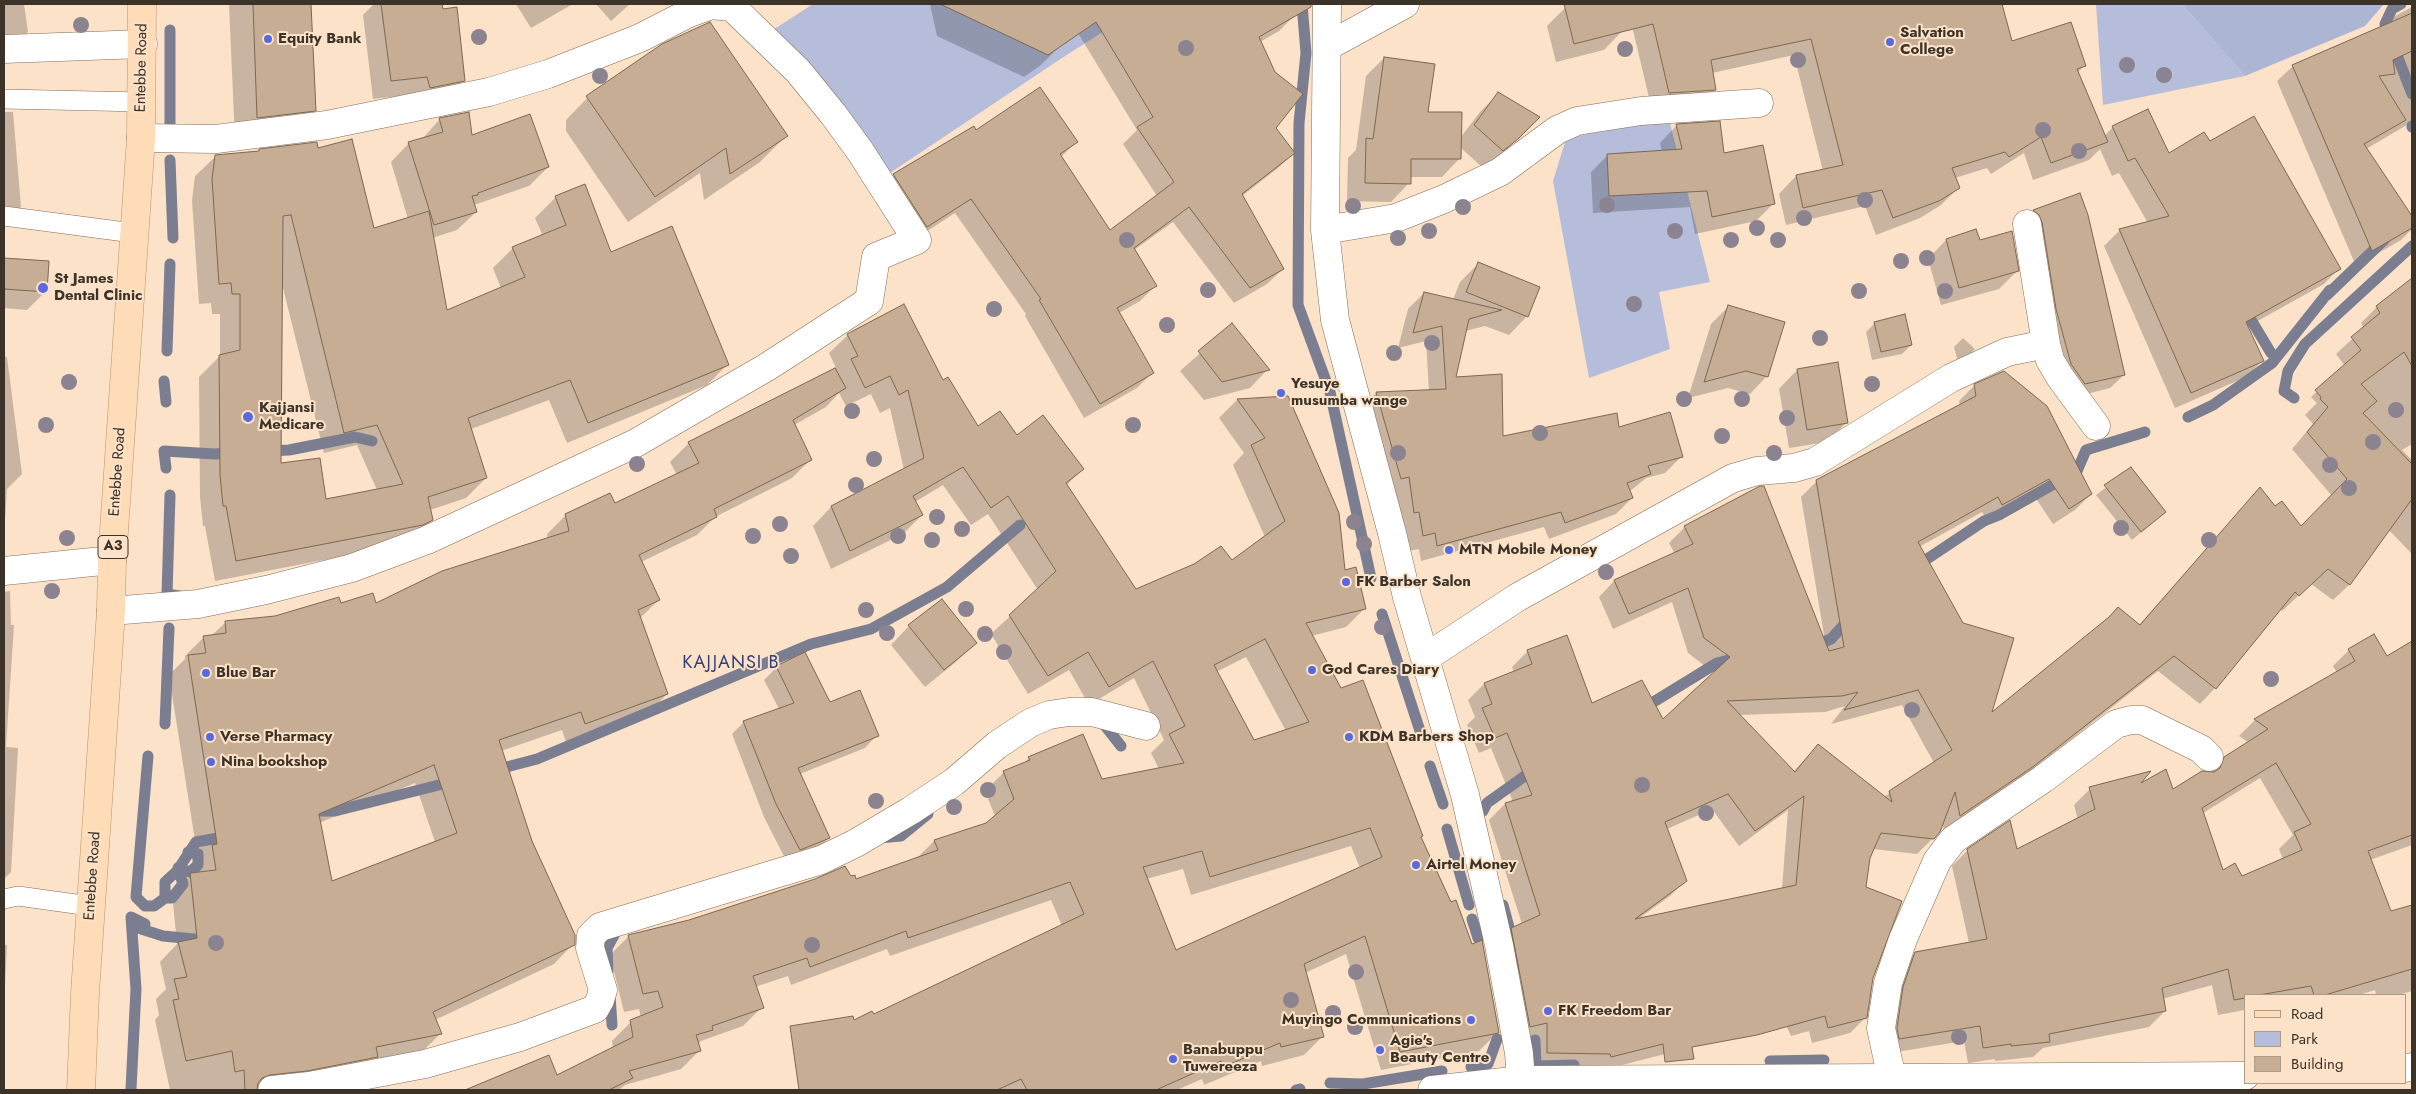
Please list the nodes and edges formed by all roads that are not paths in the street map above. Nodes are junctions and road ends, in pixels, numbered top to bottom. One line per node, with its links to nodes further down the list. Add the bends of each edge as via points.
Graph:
1 (142, 4): 4 (main road, Entebbe Road / A3)
2 (1327, 4): 5 (street)
3 (1405, 4): 5 (street)
4 (143, 44): 6 (street); 8 (main road, Entebbe Road / A3)
5 (1328, 46): 13 (street)
6 (4, 48)
7 (4, 99): 8 (lane)
8 (142, 102): 10 (main road, Entebbe Road / A3)
9 (1759, 102): 13 (street, via 1641,111 1577,121 1557,130 1500,172 1444,199 1396,218)
10 (140, 138): 14 (main road, Entebbe Road / A3); 19 (street, via 216,139 327,125 422,107 548,74 640,38 711,5 732,7 798,71 833,114 916,240 876,257 869,301 767,367 634,444 427,540 352,568 266,590 198,604)
11 (4, 216): 14 (lane)
12 (2027, 224): 15 (street)
13 (1325, 230): 20 (street, via 1335,320)
14 (133, 233): 17 (main road, Entebbe Road / A3)
15 (2046, 344): 16 (street, via 2050,360 2060,377); 20 (street, via 2007,352 1951,378 1815,462 1733,478 1518,597)
16 (2096, 426)
17 (112, 560): 18 (street); 19 (main road, Entebbe Road / A3)
18 (4, 571)
19 (111, 611): 24 (main road, Entebbe Road / A3)
20 (1424, 658): 27 (street, via 1464,795 1499,945 1519,1052)
21 (1146, 726): 30 (street, via 1092,712 1049,715 1030,723 997,745 954,782 910,811 821,860 600,928 591,936 590,948 603,990 595,1008 520,1037 425,1064)
22 (2209, 757): 26 (street, via 2201,749 2142,720 2116,724 1953,840 1937,861 1888,983 1881,1028)
23 (4, 899): 24 (lane, via 18,896)
24 (90, 906): 29 (main road, Entebbe Road / A3)
25 (2244, 1076): 26 (street)
26 (1892, 1079): 27 (street)
27 (1521, 1080): 28 (street)
28 (1477, 1087): 31 (street)
29 (81, 1090)
30 (272, 1090)
31 (1432, 1090)

